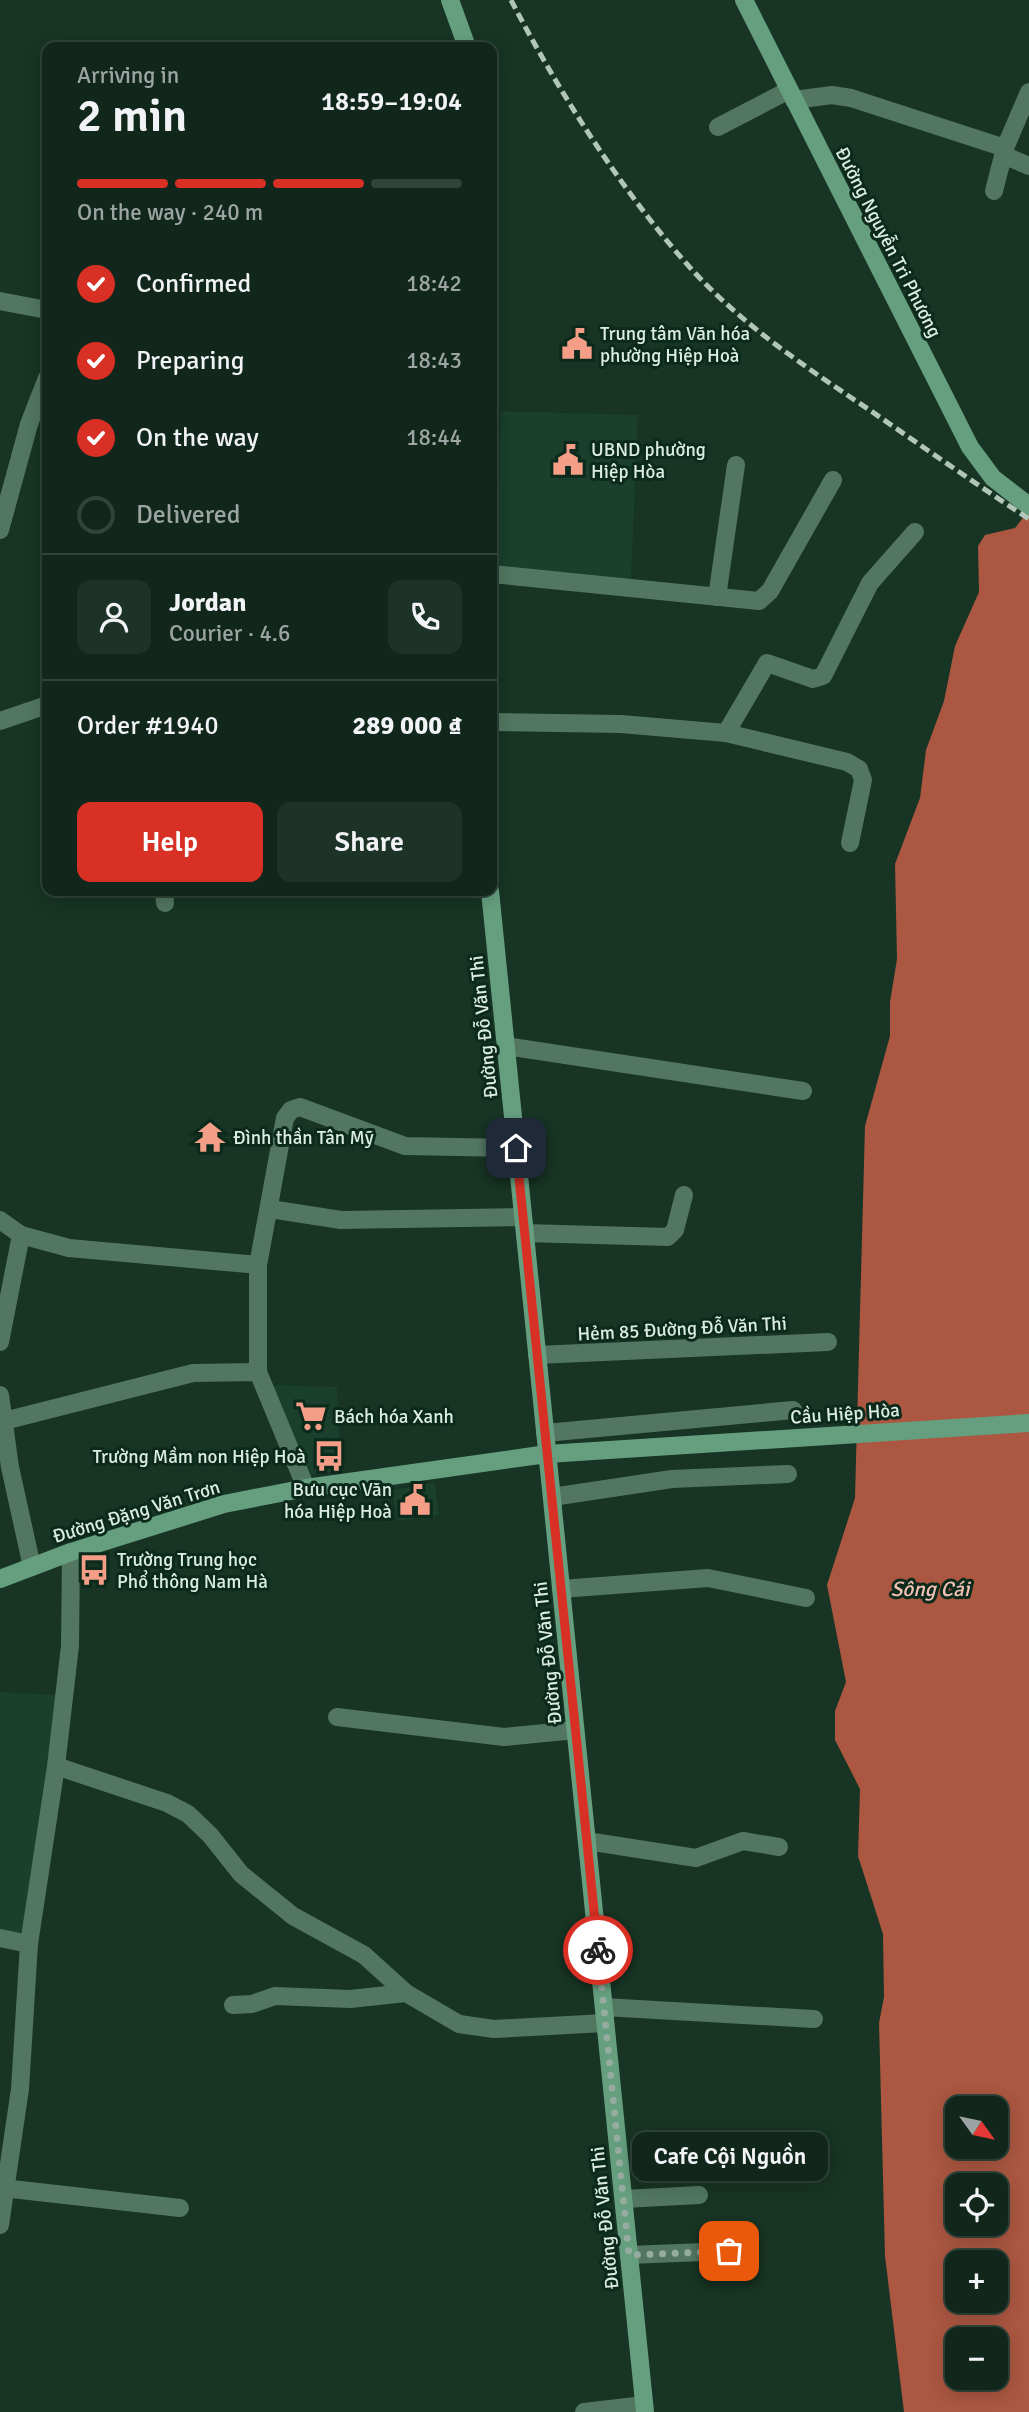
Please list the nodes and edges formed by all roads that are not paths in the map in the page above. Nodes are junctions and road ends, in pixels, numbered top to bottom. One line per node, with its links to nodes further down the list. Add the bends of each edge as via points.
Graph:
1 (450, 0): 3 (main road)
2 (744, 0): 5 (main road, Đường Nguyễn Tri Phương)
3 (465, 42)
4 (1029, 92): 7 (street)
5 (792, 95): 6 (street); 7 (street, via 851,98); 15 (main road, Đường Nguyễn Tri Phương, via 970,447 993,478)
6 (718, 127)
7 (1004, 152): 8 (street); 9 (street)
8 (1029, 166)
9 (994, 191)
10 (0, 301): 11 (street)
11 (42, 309)
12 (42, 391): 16 (street)
13 (736, 465): 19 (street)
14 (833, 480): 19 (street, via 765,598)
15 (1029, 506)
16 (0, 530)
17 (915, 532): 23 (street, via 870,583 823,676 813,678 767,663)
18 (497, 575): 19 (street)
19 (717, 597)
20 (42, 707): 21 (street)
21 (0, 720)
22 (497, 722): 23 (street, via 621,724)
23 (726, 733): 24 (street, via 847,762 859,769 863,780)
24 (850, 843)
25 (491, 896): 26 (main road, Đường Đỗ Văn Thi)
26 (506, 1046): 27 (street); 28 (main road, Đường Đỗ Văn Thi)
27 (803, 1091)
28 (516, 1148): 30 (street, via 405,1146 300,1107 285,1118); 32 (main road, Đường Đỗ Văn Thi)
29 (684, 1195): 32 (street, via 675,1230 668,1237)
30 (270, 1209): 32 (street, via 341,1220); 34 (street)
31 (0, 1220): 33 (street)
32 (524, 1225): 37 (main road, Đường Đỗ Văn Thi)
33 (21, 1235): 34 (street, via 69,1248); 35 (street)
34 (258, 1265): 38 (street)
35 (0, 1342)
36 (828, 1342): 37 (street, Hẻm 85 Đường Đỗ Văn Thi)
37 (537, 1355): 43 (main road, Đường Đỗ Văn Thi)
38 (258, 1372): 41 (street, via 193,1373); 47 (street)
39 (0, 1395): 41 (street)
40 (793, 1410): 43 (street)
41 (4, 1421): 50 (street)
42 (1029, 1423): 44 (main road, Cầu Hiệp Hòa)
43 (545, 1433): 45 (main road, Đường Đỗ Văn Thi)
44 (663, 1446): 45 (main road, Đường Đặng Văn Trơn)
45 (547, 1454): 47 (main road, Đường Đặng Văn Trơn); 48 (main road, Đường Đỗ Văn Thi)
46 (788, 1474): 48 (street, via 672,1479)
47 (306, 1488): 49 (main road, Đường Đặng Văn Trơn, via 224,1504)
48 (552, 1497): 52 (main road, Đường Đỗ Văn Thi)
49 (71, 1552): 50 (main road, Đường Đặng Văn Trơn); 56 (street, via 71,1646)
50 (32, 1567): 51 (main road, Đường Đặng Văn Trơn)
51 (0, 1579)
52 (561, 1589): 53 (street, via 709,1578); 55 (main road, Đường Đỗ Văn Thi)
53 (806, 1598)
54 (337, 1717): 55 (street, via 504,1737)
55 (575, 1730): 57 (main road, Đường Đỗ Văn Thi)
56 (56, 1766): 60 (street); 61 (street, via 188,1814 241,1874 282,1908 364,1955)
57 (587, 1840): 58 (street, via 696,1858 743,1841); 63 (main road, Đường Đỗ Văn Thi)
58 (779, 1847)
59 (0, 1938): 60 (street)
60 (29, 1944): 65 (street, via 20,2089)
61 (406, 1993): 62 (street, via 351,1999 275,1996); 63 (street, via 459,2024 477,2029)
62 (233, 2005)
63 (604, 2015): 64 (street); 67 (main road, Đường Đỗ Văn Thi)
64 (814, 2019)
65 (3, 2188): 68 (street); 69 (street)
66 (699, 2196): 67 (street)
67 (624, 2199): 71 (main road, Đường Đỗ Văn Thi)
68 (180, 2208)
69 (0, 2225)
70 (729, 2251): 71 (street)
71 (629, 2255): 72 (main road, Đường Đỗ Văn Thi)
72 (645, 2409): 73 (street)
73 (584, 2412)

